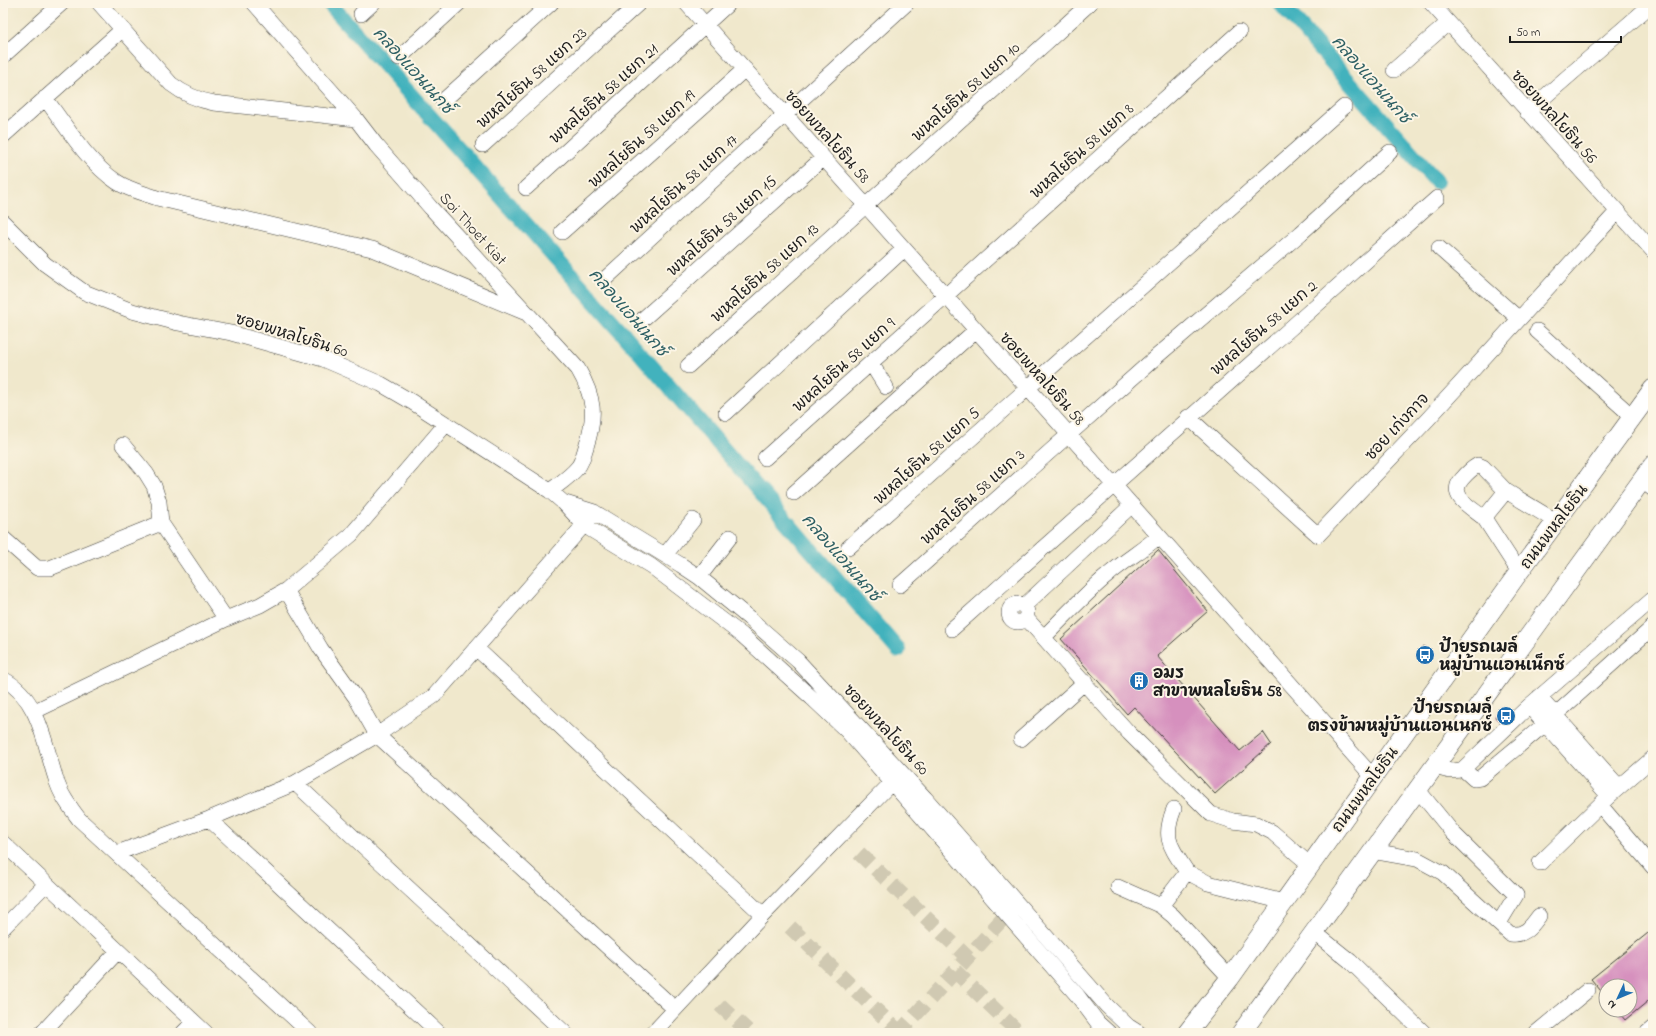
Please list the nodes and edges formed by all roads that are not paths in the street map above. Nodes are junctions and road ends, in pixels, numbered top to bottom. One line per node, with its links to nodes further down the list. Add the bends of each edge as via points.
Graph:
1 (62, 3): 19 (street)
2 (99, 3): 17 (street)
3 (254, 3): 28 (street, Soi Thoet Kiat)
4 (373, 3): 14 (street)
5 (459, 3): 20 (street)
6 (551, 3): 24 (street)
7 (639, 3): 30 (street, พหลโยธิน 58 แยก 23)
8 (686, 3): 16 (street, ซอยพหลโยธิน 58)
9 (730, 3): 16 (street, พหลโยธิน 58 แยก 21)
10 (907, 3): 27 (street, พหลโยธิน 58 แยก 17)
11 (1090, 3): 35 (street, พหลโยธิน 58 แยก 10)
12 (1431, 3): 15 (street, ซอยพหลโยธิน 56)
13 (1653, 3): 26 (street)
14 (361, 14)
15 (1448, 23): 22 (street); 26 (street, ซอยพหลโยธิน 56)
16 (705, 25): 21 (street, ซอยพหลโยธิน 58); 33 (street, พหลโยธิน 58 แยก 21)
17 (123, 29): 23 (street); 28 (street, via 171,84 180,92 192,97 214,103)
18 (1240, 32): 43 (street, พหลโยธิน 58 แยก 8)
19 (3, 55)
20 (399, 58)
21 (745, 69): 27 (street, ซอยพหลโยธิน 58); 38 (street, พหลโยธิน 58 แยก 19)
22 (1394, 70)
23 (45, 98): 29 (street); 44 (street, via 98,166 132,190 372,249)
24 (443, 101)
25 (1344, 107): 52 (street, พหลโยธิน 58 แยก 5)
26 (1527, 112): 36 (street, ซอยพหลโยธิน 56)
27 (785, 114): 32 (street, ซอยพหลโยธิน 58); 42 (street, พหลโยธิน 58 แยก 17)
28 (356, 119): 44 (street, Soi Thoet Kiat, via 376,145)
29 (3, 136)
30 (483, 145)
31 (1390, 152): 58 (street, พหลโยธิน 58 แยก 3)
32 (823, 158): 35 (street, ซอยพหลโยธิน 58); 46 (street, พหลโยธิน 58 แยก 15)
33 (526, 188)
34 (1437, 198): 56 (street, พหลโยธิน 58 แยก 2)
35 (865, 205): 40 (street, ซอยพหลโยธิน 58); 50 (street, พหลโยธิน 58 แยก 13)
36 (1617, 212): 41 (street, ซอยพหลโยธิน 56); 45 (street, ซอย เก่งกาจ)
37 (3, 222): 57 (street, ซอยพหลโยธิน 60, via 45,264 84,292 132,311 231,333 323,359 380,384)
38 (562, 232)
39 (1439, 248): 45 (street)
40 (904, 249): 43 (street, ซอยพหลโยธิน 58); 54 (street)
41 (1653, 252)
42 (605, 278)
43 (946, 296): 47 (street, ซอยพหลโยธิน 58); 49 (street, พหลโยธิน 58 แยก 9)
44 (526, 313): 64 (street, Soi Thoet Kiat, via 578,369 592,397 591,430 579,467)
45 (1518, 318): 56 (street, ซอย เก่งกาจ, via 1428,419 1318,535)
46 (643, 319)
47 (976, 330): 52 (street, ซอยพหลโยธิน 58); 66 (street)
48 (1537, 331): 55 (street)
49 (871, 363): 51 (street); 60 (street, พหลโยธิน 58 แยก 9)
50 (688, 366)
51 (886, 387)
52 (1028, 388): 58 (street, ซอยพหลโยธิน 58); 78 (street, พหลโยธิน 58 แยก 5)
53 (1653, 389): 55 (main road, ถนนพหลโยธิน)
54 (726, 413)
55 (1633, 416): 72 (main road, ถนนพหลโยธิน)
56 (1188, 417): 62 (street, พหลโยธิน 58 แยก 2)
57 (446, 424): 64 (street, ซอยพหลโยธิน 60); 83 (street, via 351,535)
58 (1069, 435): 62 (street, ซอยพหลโยธิน 58); 82 (street, พหลโยธิน 58 แยก 3)
59 (123, 445): 73 (street, via 154,486)
60 (765, 458)
61 (1653, 465): 63 (main road)
62 (1113, 484): 68 (street, ซอยพหลโยธิน 58); 87 (street, พหลโยธิน 58 แยก 2)
63 (1647, 485): 98 (main road)
64 (550, 491): 67 (street, ซอยพหลโยธิน 60)
65 (1506, 491): 70 (street); 70 (street, via 1478,465 1471,468 1457,484 1457,496); 72 (street)
66 (794, 493)
67 (564, 503): 69 (street, ซอยพหลโยธิน 60); 74 (street, ซอยพหลโยธิน 60)
68 (1132, 505): 75 (street, ซอยพหลโยธิน 58); 88 (street, via 1025,612)
69 (594, 512): 74 (street); 79 (street, ซอยพหลโยธิน 60)
70 (1484, 518): 80 (street)
71 (693, 520): 79 (street)
72 (1557, 522): 80 (main road, ถนนพหลโยธิน)
73 (161, 523): 77 (street, via 50,568 37,568); 85 (street)
74 (585, 526): 89 (street); 100 (street, ซอยพหลโยธิน 60, via 651,566 742,635)
75 (1159, 536): 88 (street, via 1107,575); 101 (street, ซอยพหลโยธิน 58)
76 (730, 537): 81 (street)
77 (3, 538)
78 (848, 548)
79 (665, 554): 81 (street, ซอยพหลโยธิน 60)
80 (1519, 572): 101 (main road, ถนนพหลโยธิน)
81 (699, 577): 100 (street, ซอยพหลโยธิน 60, via 798,660)
82 (900, 585)
83 (286, 590): 85 (street, via 260,605); 95 (street)
84 (1653, 599): 92 (street)
85 (226, 619): 93 (street)
86 (1653, 627): 94 (street)
87 (952, 628)
88 (1044, 637): 91 (street)
89 (476, 648): 95 (street, via 434,696); 119 (street)
90 (3, 679): 93 (street, via 16,686)
91 (1085, 682): 96 (street); 112 (street, via 1129,733 1211,814 1233,821 1256,824 1272,832)
92 (1534, 702): 94 (street); 99 (street)
93 (35, 711): 110 (street, via 56,780 67,803)
94 (1550, 720): 99 (street, via 1480,778 1474,779); 104 (street)
95 (377, 735): 102 (street); 127 (street)
96 (1021, 739)
97 (1653, 758): 104 (street)
98 (1434, 766): 99 (street, via 1446,770); 103 (main road)
99 (1463, 769)
100 (897, 777): 105 (street, ซอยพหลโยธิน 60); 119 (street)
101 (1373, 777): 112 (main road, ถนนพหลโยธิน)
102 (295, 783): 107 (street); 136 (street)
103 (1418, 790): 109 (main road); 121 (street, via 1453,833 1516,895)
104 (1610, 796): 111 (street); 113 (street)
105 (920, 803): 129 (street, ซอยพหลโยธิน 60, via 1077,995); 139 (street, ซอยพหลโยธิน 60, via 1107,1006)
106 (1174, 809): 114 (street, via 1168,839)
107 (209, 819): 110 (street); 135 (street)
108 (3, 843): 115 (street)
109 (1372, 850): 121 (street, via 1418,859 1443,873); 123 (main road)
110 (117, 854): 134 (street)
111 (1540, 863)
112 (1310, 865): 117 (main road, ถนนพหลโยธิน)
113 (1653, 867)
114 (1187, 872): 117 (street, via 1208,883); 118 (street)
115 (46, 884): 122 (street); 124 (street)
116 (1118, 888): 118 (street)
117 (1284, 902): 125 (main road, ถนนพหลโยธิน)
118 (1161, 906): 125 (street, via 1174,916)
119 (763, 915): 127 (street)
120 (1540, 916): 121 (street, via 1528,930 1518,935 1510,934)
121 (1499, 923)
122 (3, 928)
123 (1314, 932): 141 (main road); 142 (street, via 1350,962)
124 (118, 951): 128 (street); 131 (street)
125 (1230, 978): 140 (main road, ถนนพหลโยธิน)
126 (1588, 990): 143 (street)
127 (675, 1009): 137 (street)
128 (194, 1022): 132 (street); 133 (street)
129 (1094, 1028): 138 (street, ซอยพหลโยธิน 60)
130 (1653, 1028): 144 (street)
131 (42, 1033)
132 (183, 1033)
133 (206, 1033)
134 (310, 1033)
135 (439, 1033)
136 (565, 1033)
137 (653, 1033)
138 (1109, 1033)
139 (1139, 1033)
140 (1187, 1033)
141 (1241, 1033)
142 (1424, 1033)
143 (1536, 1033)
144 (1646, 1033)

